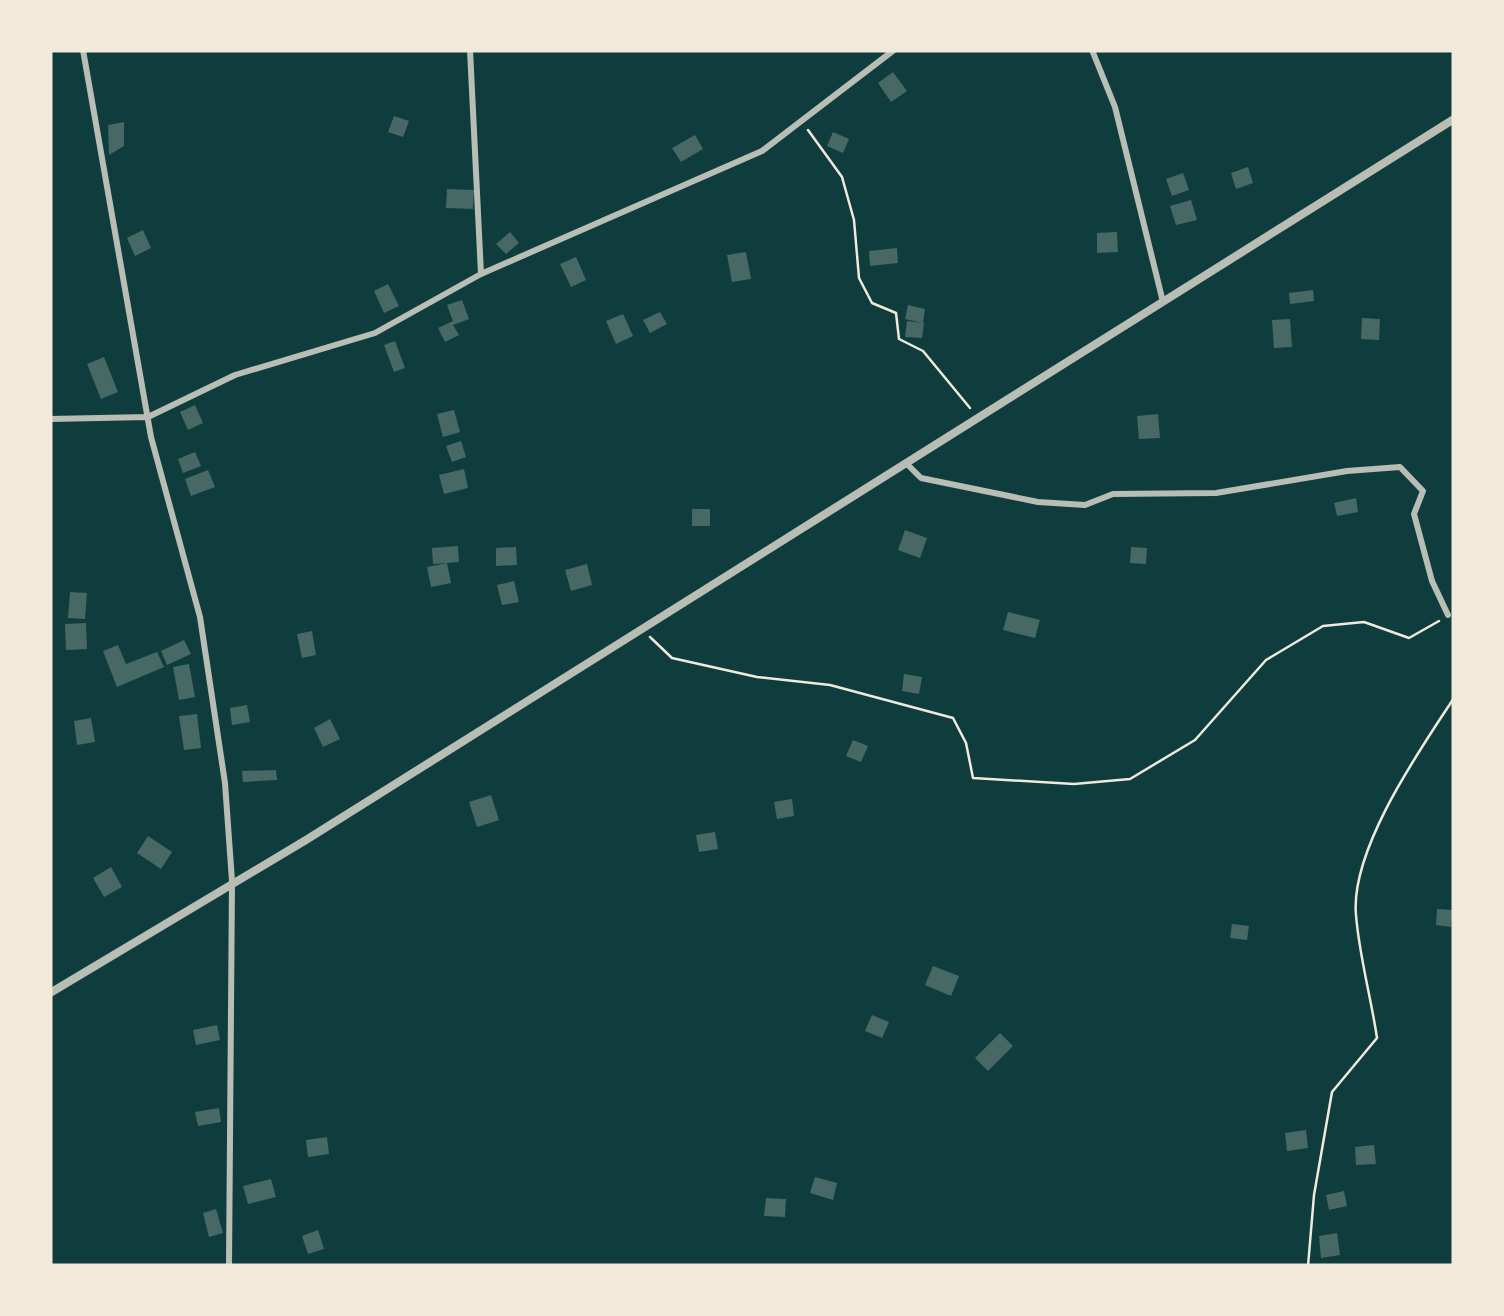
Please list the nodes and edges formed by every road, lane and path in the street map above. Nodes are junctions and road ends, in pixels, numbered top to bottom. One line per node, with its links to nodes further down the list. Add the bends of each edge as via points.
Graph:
1 (83, 50): 9 (street)
2 (470, 50): 7 (street)
3 (894, 50): 6 (street)
4 (1092, 50): 8 (street, via 1116,107)
5 (1454, 118): 8 (street)
6 (802, 121): 7 (street, via 762,152); 10 (path, via 842,177 859,278 872,302 896,313 899,339 923,351)
7 (481, 274): 9 (street, via 375,334 235,374)
8 (1164, 303): 10 (street)
9 (148, 417): 11 (street); 16 (street, via 200,617)
10 (978, 418): 12 (street)
11 (50, 419)
12 (906, 463): 13 (street, via 920,478 1085,505 1113,494 1216,493 1400,467 1423,491 1414,514); 14 (street)
13 (1448, 615): 14 (path, via 1409,638 1364,622 1324,626 1266,660 1195,740 1130,778 1074,784 974,778 952,718 830,686 672,658)
14 (642, 630): 16 (street)
15 (1454, 698): 19 (path, via 1388,809 1361,871 1355,914 1377,1038 1332,1092)
16 (232, 882): 17 (street); 18 (street)
17 (50, 993)
18 (229, 1266)
19 (1308, 1266)

